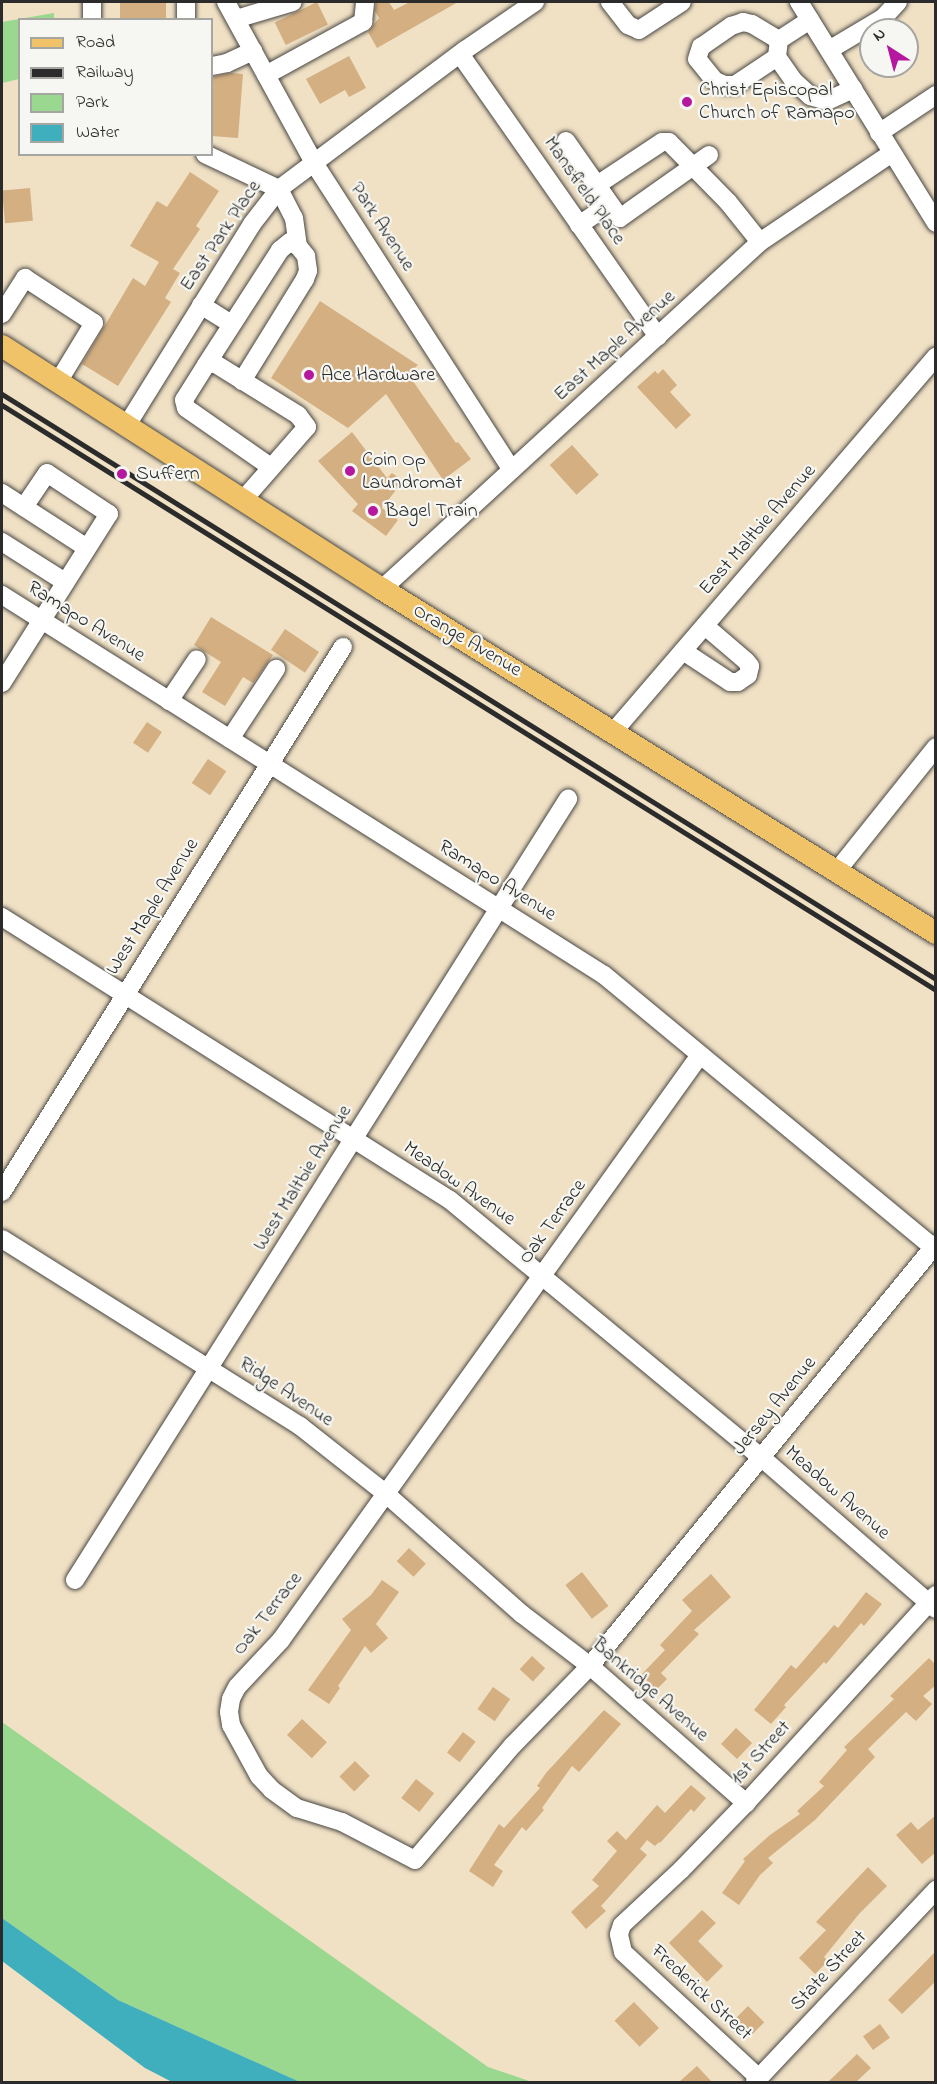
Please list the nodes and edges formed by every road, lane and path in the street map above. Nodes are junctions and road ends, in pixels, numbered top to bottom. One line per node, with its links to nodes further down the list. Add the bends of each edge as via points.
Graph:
1 (92, 2): 12 (street)
2 (186, 2): 13 (street)
3 (253, 2): 11 (street)
4 (292, 2): 11 (street)
5 (365, 2): 19 (street, via 363,22)
6 (535, 2): 17 (street, East Park Place)
7 (610, 2): 8 (street, via 628,24 639,30)
8 (682, 2)
9 (799, 2): 14 (street)
10 (898, 2): 15 (street, via 883,18)
11 (231, 10): 16 (street, Park Avenue)
12 (92, 18)
13 (186, 18)
14 (810, 20): 15 (street); 20 (street, via 778,48 793,80 810,96 827,100)
15 (829, 50): 20 (street)
16 (253, 51): 18 (street); 19 (street, Park Avenue)
17 (460, 54): 27 (street, East Park Place); 33 (street, Mansfield Place)
18 (213, 66)
19 (266, 75): 27 (street, Park Avenue)
20 (853, 89): 22 (street)
21 (936, 95): 22 (street)
22 (879, 133): 24 (street)
23 (566, 141): 29 (street)
24 (892, 153): 32 (street); 34 (street, East Maple Avenue)
25 (709, 155): 28 (street)
26 (209, 156): 30 (street)
27 (314, 163): 30 (street, East Park Place); 47 (street, Park Avenue)
28 (692, 166): 29 (street, via 669,142 662,142); 31 (street); 34 (street)
29 (597, 185): 31 (street)
30 (279, 189): 35 (street, via 294,218); 36 (street, East Park Place)
31 (615, 211): 33 (street)
32 (936, 223)
33 (579, 225): 39 (street, Mansfield Place)
34 (760, 242): 39 (street, East Maple Avenue)
35 (298, 246): 38 (street, via 290,242 279,250); 43 (street, via 306,256 305,279)
36 (201, 305): 38 (street); 45 (street, East Park Place)
37 (2, 314): 44 (street, via 25,278 94,323)
38 (232, 324): 42 (street)
39 (658, 337): 47 (street, East Maple Avenue)
40 (2, 346): 44 (main road, Orange Avenue)
41 (936, 357): 57 (street, East Maltbie Avenue)
42 (206, 365): 43 (street, via 214,363); 46 (street, via 184,400 186,408)
43 (242, 381): 46 (street, via 298,415 307,428)
44 (58, 382): 45 (main road, Orange Avenue)
45 (127, 425): 49 (main road, Orange Avenue)
46 (271, 467): 49 (street)
47 (512, 470): 54 (street, East Maple Avenue)
48 (2, 493): 50 (street)
49 (243, 500): 54 (main road, Orange Avenue)
50 (24, 507): 52 (street); 52 (street, via 47,474 109,514)
51 (2, 543): 53 (street)
52 (87, 548): 53 (street)
53 (66, 582): 56 (street)
54 (382, 589): 64 (main road, Orange Avenue)
55 (2, 595): 56 (street, Ramapo Avenue)
56 (41, 621): 62 (street); 63 (street, Ramapo Avenue)
57 (705, 626): 59 (street, East Maltbie Avenue); 59 (street, via 746,661 750,666 748,675 738,682 729,682)
58 (343, 647): 67 (street, West Maple Avenue)
59 (683, 651): 64 (street, East Maltbie Avenue)
60 (197, 659): 63 (street)
61 (276, 669): 65 (street)
62 (2, 683)
63 (169, 701): 65 (street, Ramapo Avenue)
64 (614, 731): 69 (main road, Orange Avenue)
65 (230, 739): 67 (street, Ramapo Avenue)
66 (936, 747): 69 (street)
67 (269, 764): 70 (street, Ramapo Avenue); 73 (street, West Maple Avenue)
68 (568, 799): 70 (street, West Maltbie Avenue)
69 (836, 872): 72 (main road, Orange Avenue)
70 (499, 909): 74 (street, Ramapo Avenue, via 604,975); 75 (street, West Maltbie Avenue)
71 (2, 917): 73 (street, Meadow Avenue)
72 (936, 933)
73 (124, 995): 75 (street, Meadow Avenue); 76 (street, West Maple Avenue)
74 (700, 1054): 78 (street, Ramapo Avenue); 79 (street, Oak Terrace)
75 (354, 1139): 79 (street, Meadow Avenue, via 450,1200); 80 (street, West Maltbie Avenue)
76 (2, 1192)
77 (2, 1239): 80 (street, Ridge Avenue)
78 (935, 1248): 81 (street, Jersey Avenue)
79 (543, 1274): 81 (street, Meadow Avenue); 82 (street, Oak Terrace)
80 (208, 1368): 82 (street, Ridge Avenue, via 300,1426); 83 (street, West Maltbie Avenue)
81 (762, 1458): 84 (street, Jersey Avenue); 85 (street, Meadow Avenue)
82 (385, 1493): 86 (street, Ridge Avenue); 87 (street, Oak Terrace, via 281,1640 237,1687 231,1700 231,1725 259,1776 272,1790 297,1808 342,1822 415,1860 513,1745)
83 (75, 1580)
84 (648, 1594): 87 (street, Oak Terrace)
85 (933, 1602): 88 (street, 1st Street)
86 (522, 1614): 87 (street, Bankridge Avenue)
87 (590, 1666): 88 (street, Bankridge Avenue)
88 (746, 1803): 90 (street, 1st Street, via 622,1925)
89 (936, 1890): 91 (street, State Street)
90 (619, 1938): 91 (street, Frederick Street, via 624,1952)
91 (757, 2080)

